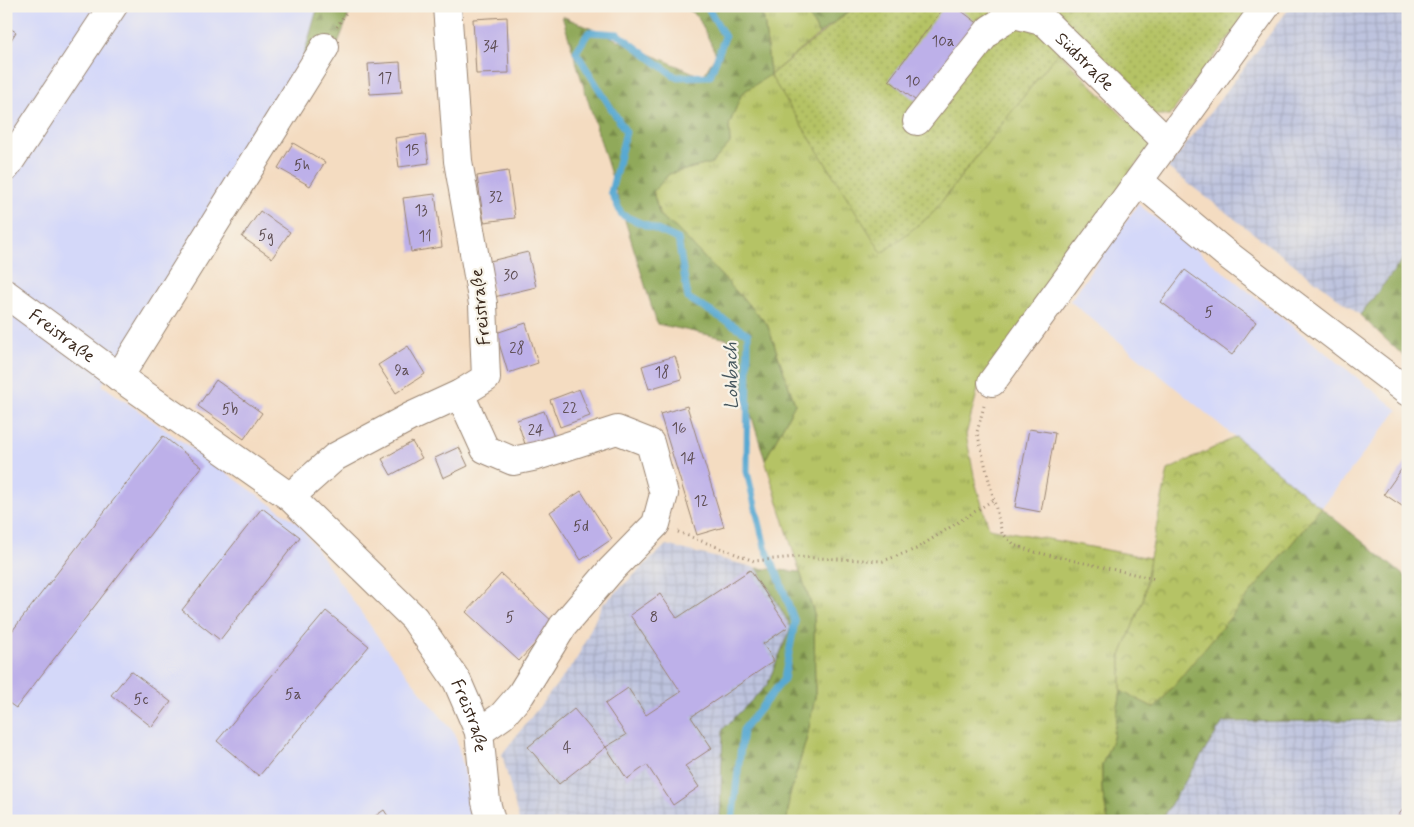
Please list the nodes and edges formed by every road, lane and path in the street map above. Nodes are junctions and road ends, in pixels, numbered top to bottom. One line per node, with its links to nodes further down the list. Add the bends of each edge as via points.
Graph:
1 (114, 6): 7 (street)
2 (447, 6): 13 (street, Freistraße, via 458,161 483,304 486,369 486,378)
3 (1266, 6): 6 (street)
4 (325, 47): 10 (street)
5 (917, 121): 6 (street, Südstraße, via 990,29 1014,14 1045,22)
6 (1167, 142): 8 (street)
7 (6, 167)
8 (1139, 181): 11 (street); 12 (street, via 1224,252)
9 (6, 294): 10 (street, Freistraße)
10 (119, 377): 14 (street, Freistraße)
11 (992, 382): 15 (path, via 977,432)
12 (1408, 392)
13 (460, 394): 14 (street, Freistraße, via 335,456); 16 (street, via 485,449 513,461 617,430 650,442 664,494)
14 (290, 497): 18 (street, Freistraße, via 414,618 457,681)
15 (993, 500): 16 (path, via 916,549 883,562 795,557 754,561); 17 (path, via 1002,533 1016,546)
16 (656, 524): 18 (street, via 563,626 514,702 502,716)
17 (1156, 579)
18 (479, 732): 19 (street, Freistraße)
19 (491, 821)

